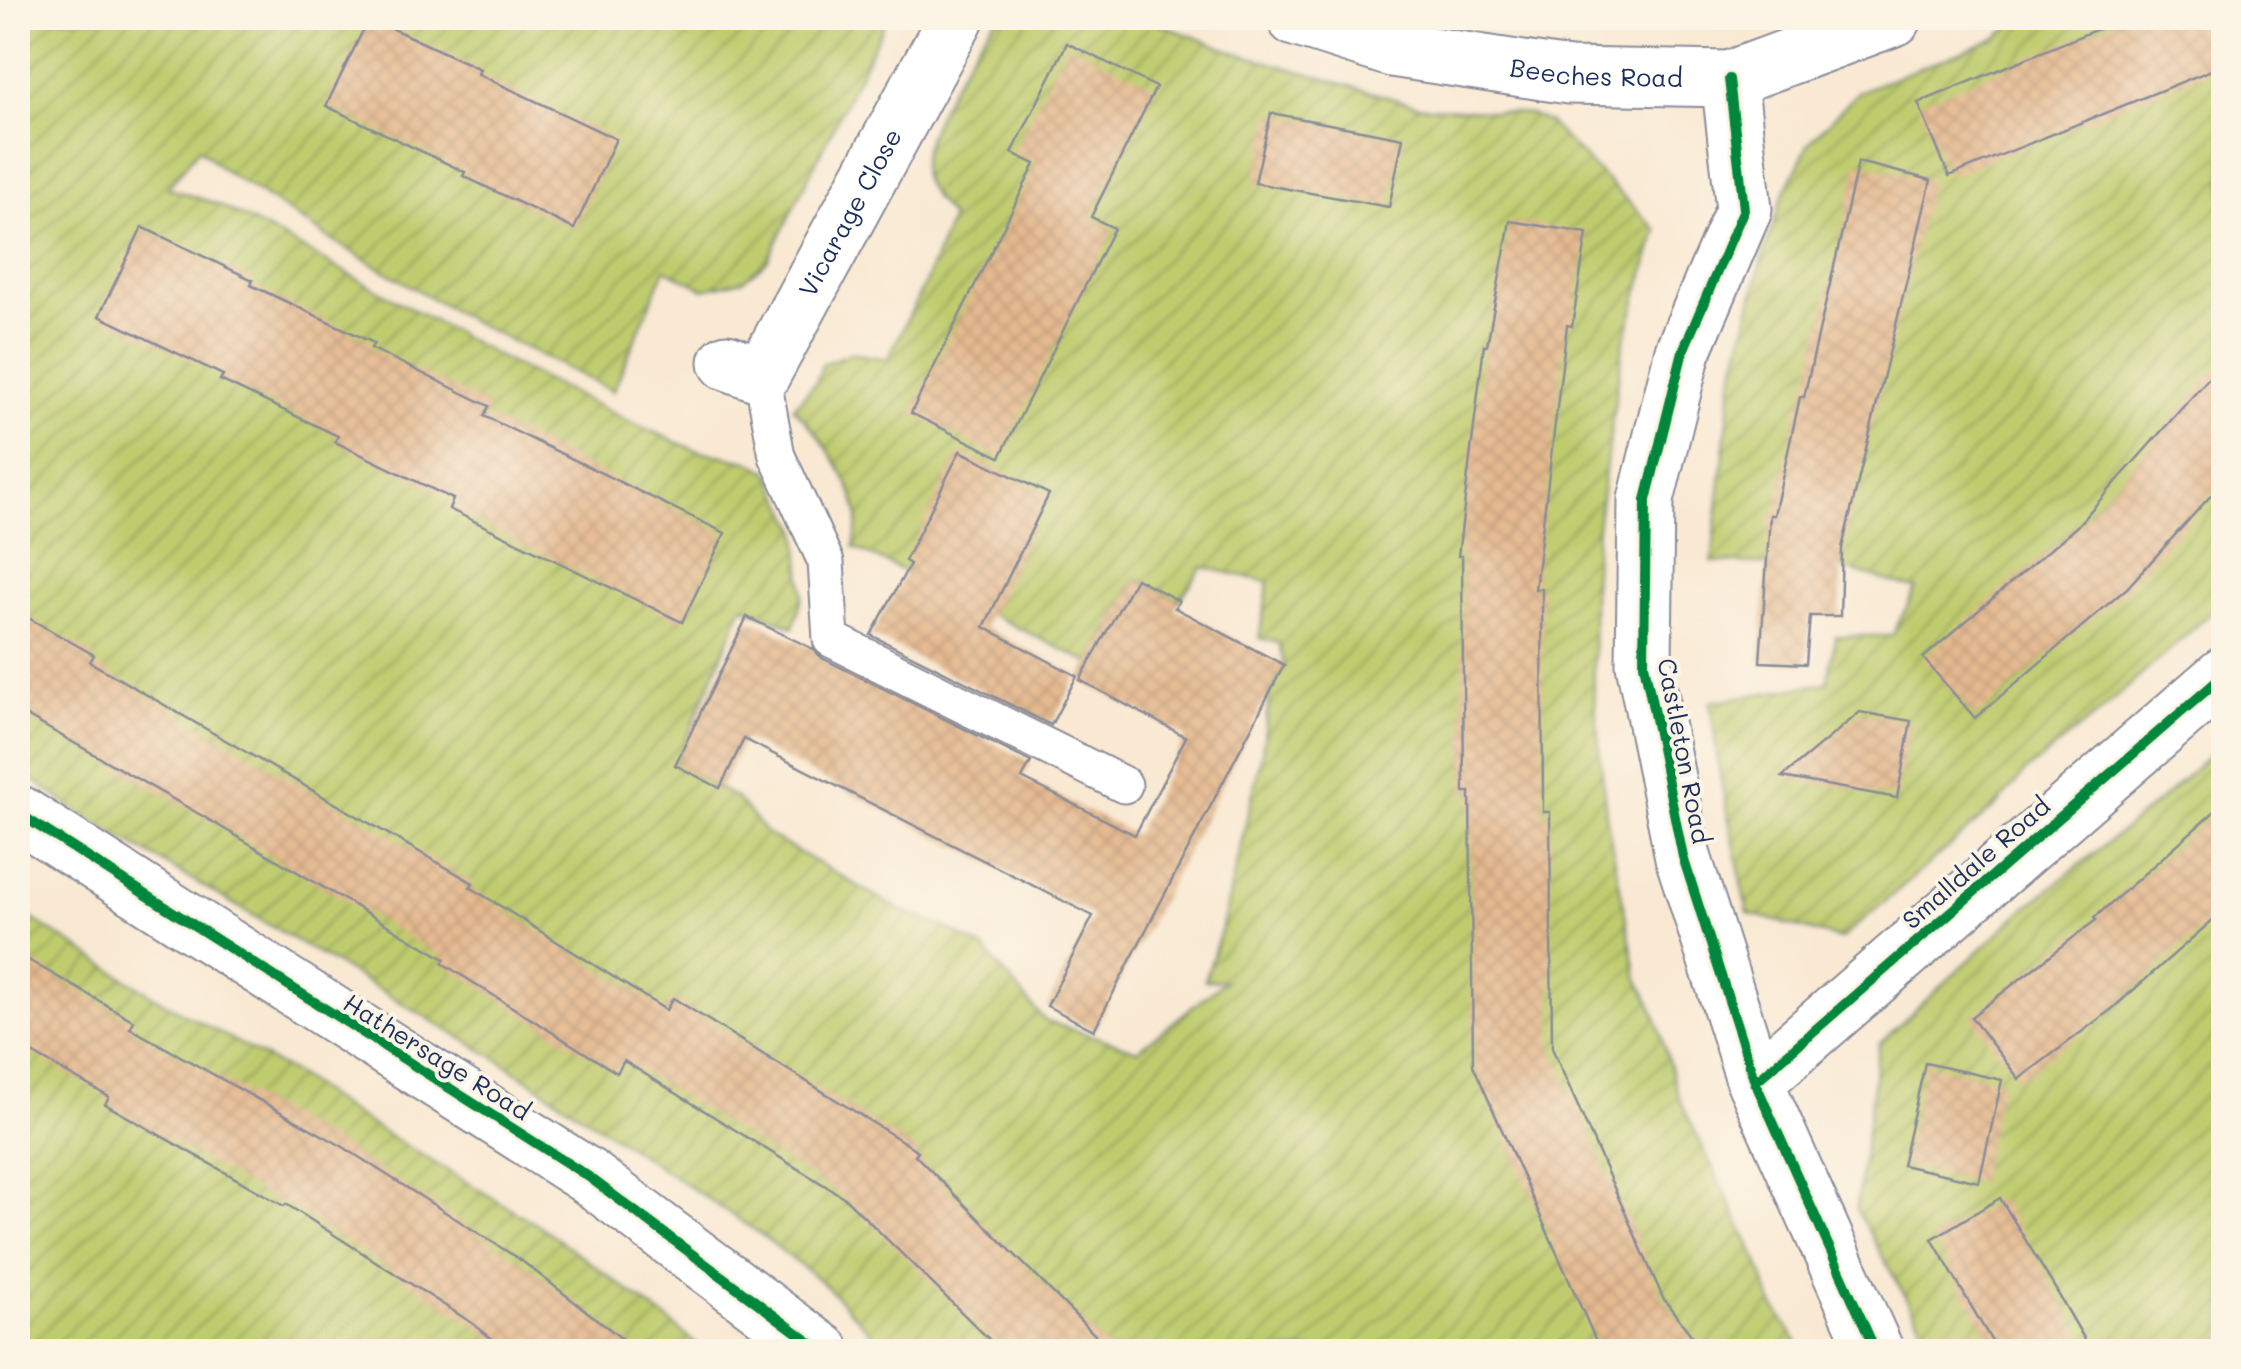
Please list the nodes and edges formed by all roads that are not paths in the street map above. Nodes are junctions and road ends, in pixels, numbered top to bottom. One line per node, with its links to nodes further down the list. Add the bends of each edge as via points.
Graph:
1 (956, 18): 5 (street, Vicarage Close)
2 (1295, 18): 4 (street, Beeches Road, via 1392,49 1568,76)
3 (1894, 18): 4 (street, Beeches Road)
4 (1729, 79): 9 (street, Castleton Road, via 1744,209 1683,351 1646,500 1644,664 1683,858)
5 (744, 368): 7 (lane, via 826,562 831,640)
6 (2224, 675): 9 (street, Smalldale Road)
7 (1124, 786)
8 (18, 814): 10 (street, Hathersage Road, via 589,1178)
9 (1755, 1082): 11 (street, Castleton Road)
10 (823, 1352)
11 (1876, 1352)

